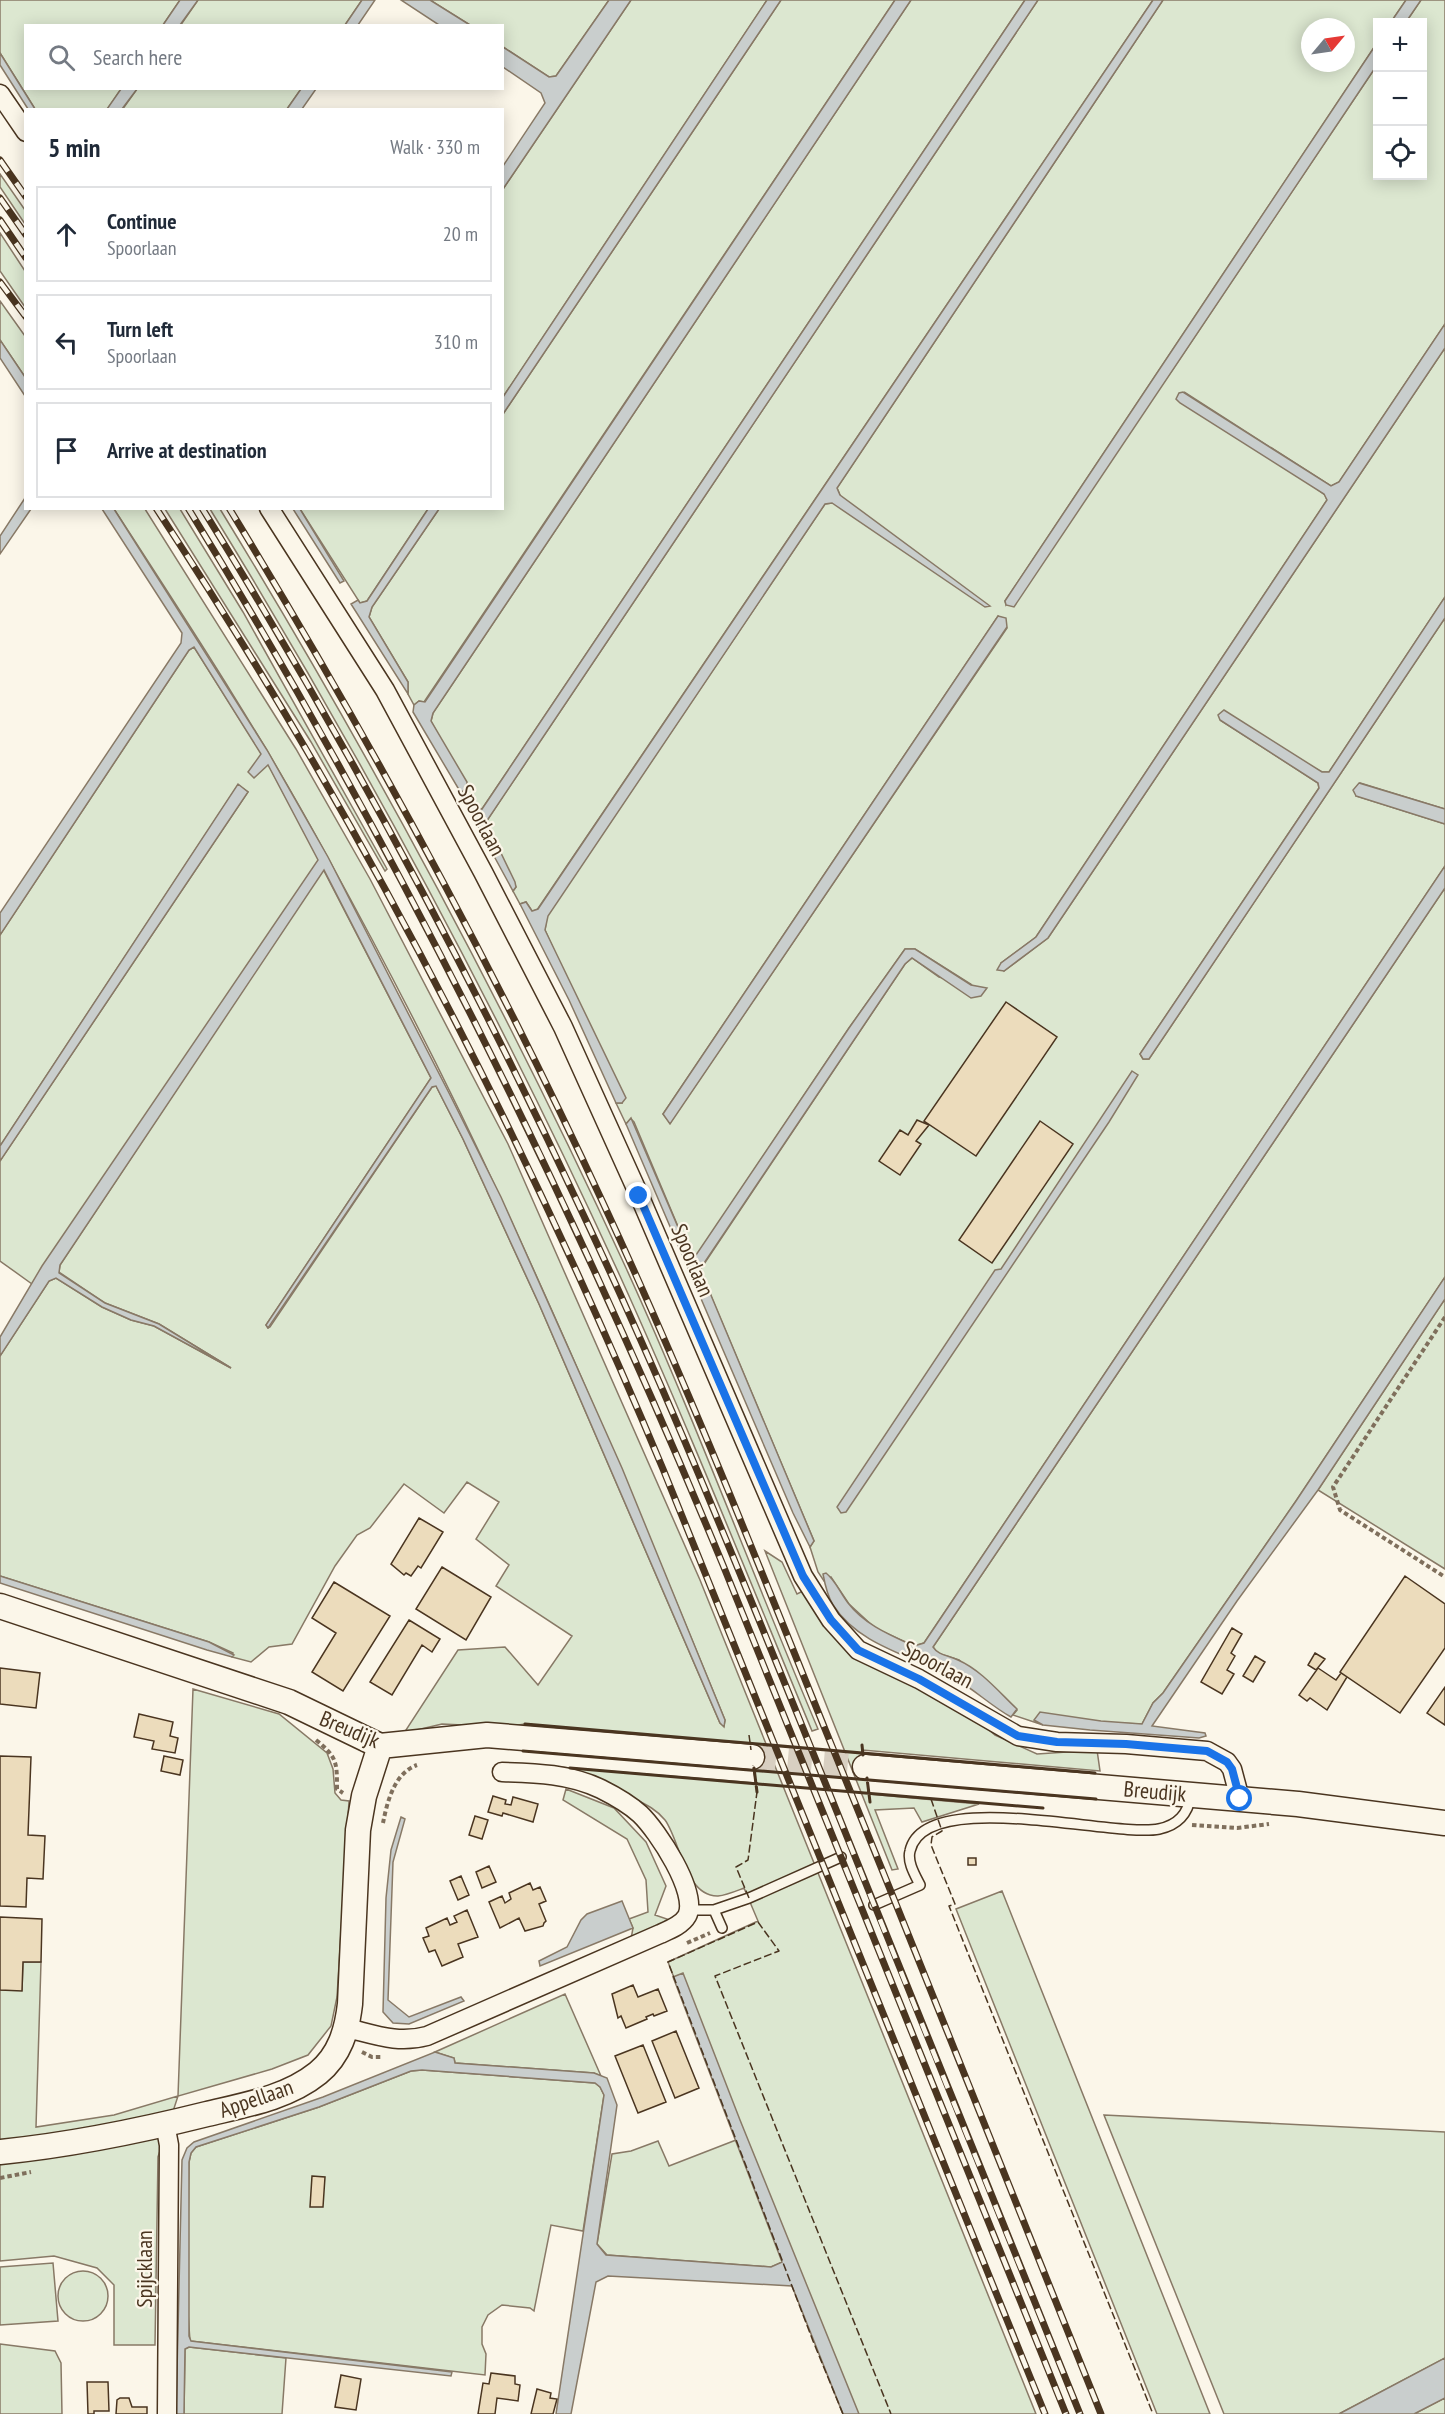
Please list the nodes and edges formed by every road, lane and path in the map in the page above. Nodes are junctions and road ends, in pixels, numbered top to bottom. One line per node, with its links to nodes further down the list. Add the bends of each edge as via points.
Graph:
1 (0, 94): 2 (street)
2 (24, 129)
3 (270, 510): 12 (street, Spoorlaan, via 385,690 563,1028 803,1576 831,1620 858,1650 919,1679 1018,1736 1057,1742 1193,1749 1218,1755 1232,1769)
4 (1445, 1317): 5 (path, via 1333,1487 1340,1510)
5 (1445, 1577)
6 (0, 1606): 7 (street, Breudijk, via 289,1702)
7 (380, 1746): 8 (street, Breudijk, via 487,1735); 19 (street, Appellaan, via 358,1830)
8 (752, 1757)
9 (865, 1767): 11 (street, Breudijk)
10 (502, 1772): 16 (street, via 575,1778 624,1801 641,1815 668,1852 684,1884)
11 (1192, 1794): 12 (street, Breudijk); 15 (lane, via 1184,1816 1160,1829 1003,1818 957,1819 939,1824 916,1838 910,1848 909,1857 920,1885)
12 (1240, 1799): 13 (street, Breudijk)
13 (1445, 1823)
14 (841, 1857): 17 (lane)
15 (874, 1905)
16 (688, 1910): 17 (lane); 19 (street, via 679,1924 660,1934 427,2036 397,2041)
17 (714, 1910): 18 (lane)
18 (722, 1928)
19 (347, 2028): 20 (street, Appellaan, via 338,2050 319,2072 291,2089)
20 (165, 2124): 21 (street, Appellaan, via 101,2139); 22 (street, Spijcklaan, via 169,2145)
21 (0, 2152)
22 (167, 2414)

